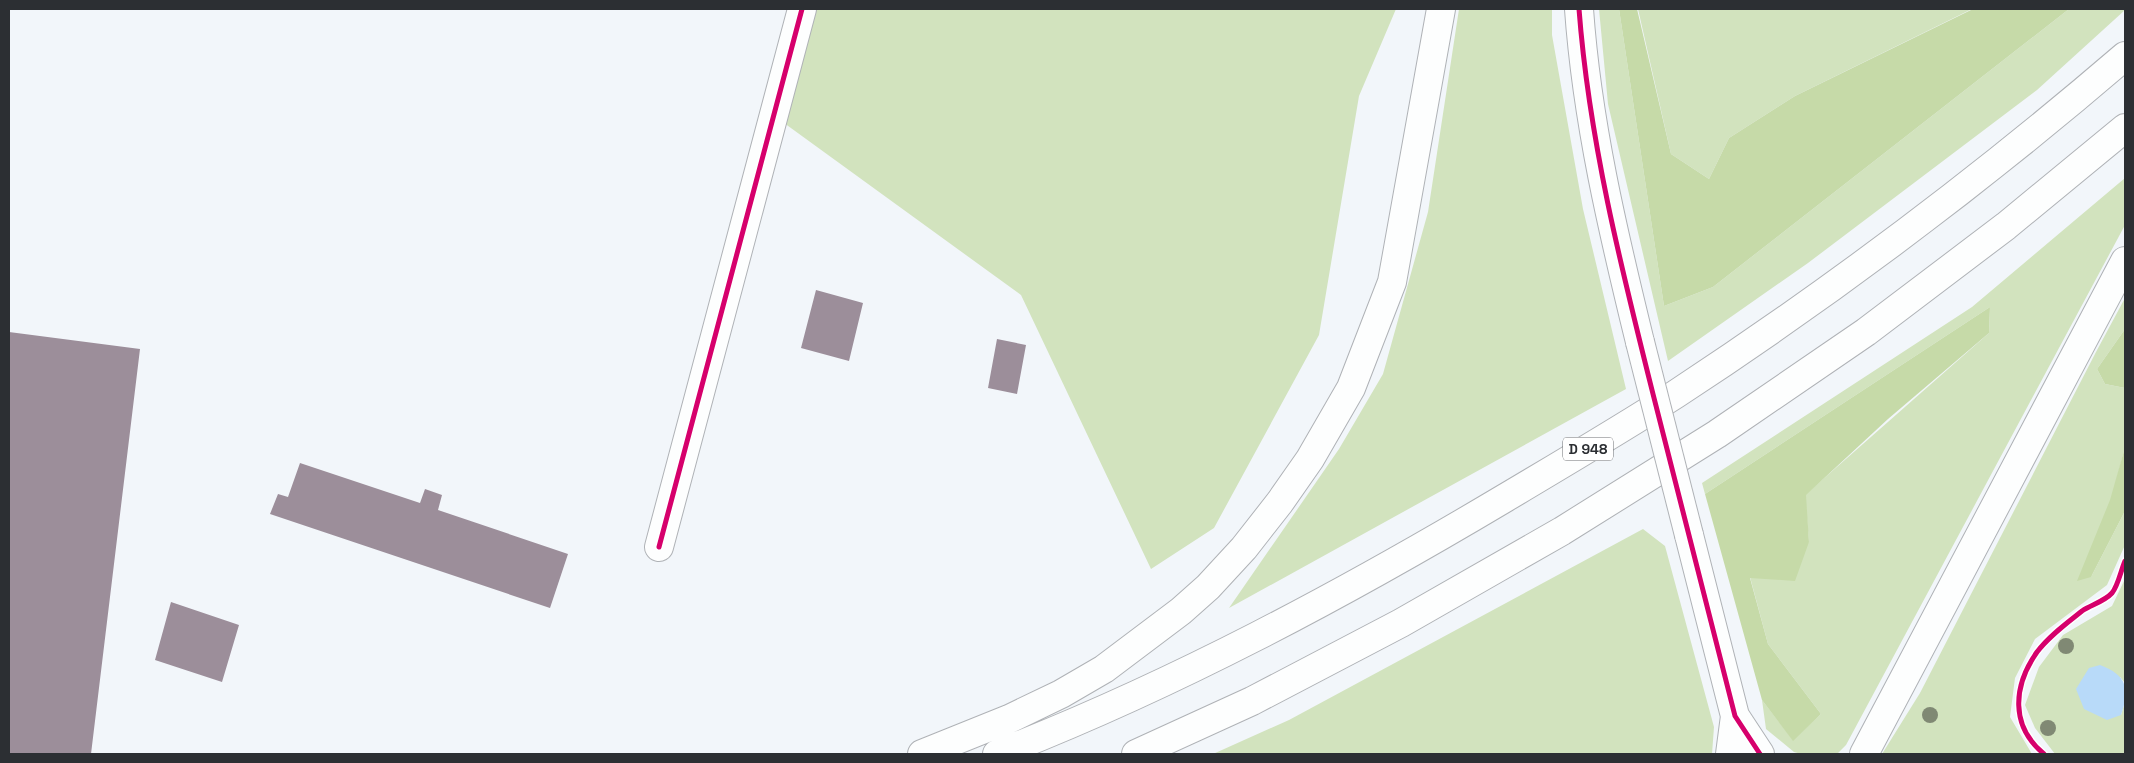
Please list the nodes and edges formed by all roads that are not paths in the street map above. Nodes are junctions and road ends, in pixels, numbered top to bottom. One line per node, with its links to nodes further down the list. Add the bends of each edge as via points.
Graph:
1 (802, 9): 7 (main road)
2 (1441, 9): 9 (main road, via 1392,282 1351,388 1280,502 1208,587 1104,669 1009,719)
3 (1579, 9): 8 (main road, bridge, via 1582,58 1614,238)
4 (2125, 56): 10 (main road, D 948, via 2041,128 1859,267 1685,388 1598,443 1455,528 1259,636 1146,690)
5 (2125, 128): 11 (main road, via 2006,226 1866,332 1718,434 1562,531 1401,623 1252,701)
6 (2125, 261): 14 (main road)
7 (659, 547)
8 (1734, 716): 12 (main road); 13 (main road)
9 (922, 754)
10 (997, 754)
11 (1136, 754)
12 (1730, 754)
13 (1760, 754)
14 (1864, 754)

